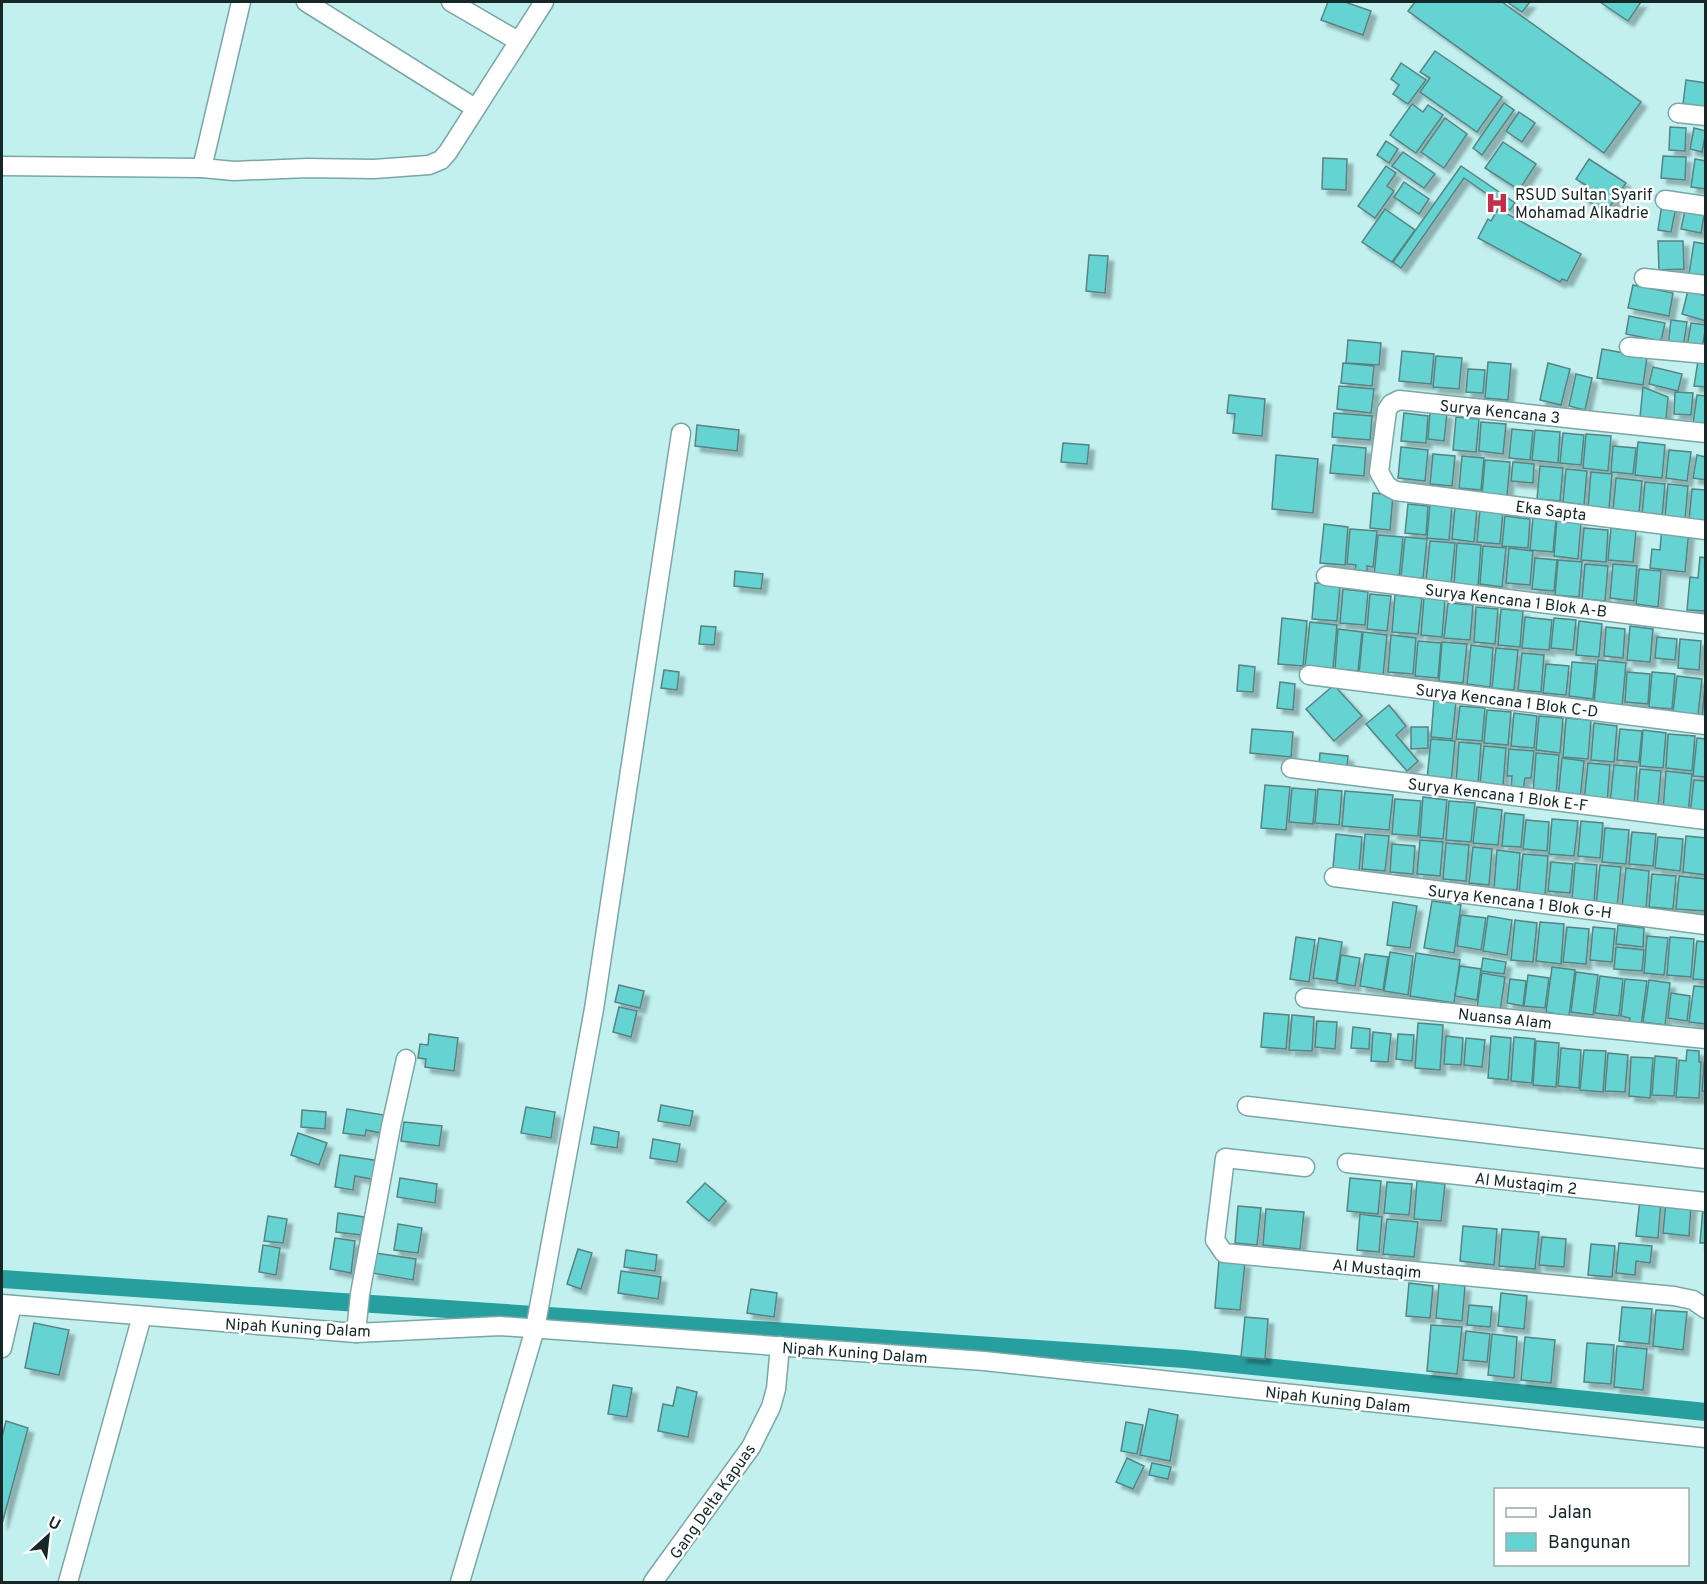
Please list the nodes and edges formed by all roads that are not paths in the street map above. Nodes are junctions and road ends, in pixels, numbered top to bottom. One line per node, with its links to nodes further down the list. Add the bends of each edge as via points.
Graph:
1 (240, 2): 10 (street)
2 (306, 2): 6 (street)
3 (451, 2): 5 (street)
4 (544, 2): 5 (street)
5 (518, 42): 6 (street)
6 (475, 108): 10 (street, via 448,153 429,165 234,171)
7 (1678, 113): 8 (street)
8 (1706, 116)
9 (2, 165): 10 (street)
10 (202, 168)
11 (1665, 200): 12 (street)
12 (1706, 206)
13 (1644, 278): 14 (street)
14 (1706, 285)
15 (1629, 347): 16 (street)
16 (1706, 354)
17 (681, 433): 41 (street, via 594,1009)
18 (1706, 433): 19 (street, Surya Kencana 3, via 1399,400 1388,410 1379,472 1387,486)
19 (1396, 491): 20 (street, Eka Sapta)
20 (1706, 530)
21 (1326, 576): 22 (street, Surya Kencana 1 Blok A-B)
22 (1706, 624)
23 (1309, 675): 24 (street, Surya Kencana 1 Blok C-D)
24 (1706, 725)
25 (1292, 768): 26 (street, Surya Kencana 1 Blok E-F)
26 (1706, 820)
27 (1334, 877): 28 (street, Surya Kencana 1 Blok G-H)
28 (1706, 925)
29 (1305, 998): 30 (street, Nuansa Alam)
30 (1706, 1040)
31 (406, 1059): 40 (street)
32 (1247, 1106): 33 (street)
33 (1706, 1158)
34 (1347, 1163): 36 (street, Al Mustaqim 2)
35 (1305, 1167): 38 (street, Al Mustaqim, via 1225,1158 1215,1240 1224,1253 1674,1296 1693,1300)
36 (1706, 1202)
37 (7, 1305): 39 (street, Nipah Kuning Dalam); 43 (street)
38 (1706, 1310)
39 (142, 1316): 40 (street, Nipah Kuning Dalam); 45 (street)
40 (356, 1324): 41 (street, Nipah Kuning Dalam)
41 (535, 1327): 42 (street, Nipah Kuning Dalam); 46 (street)
42 (780, 1346): 44 (street, Nipah Kuning Dalam, via 984,1361); 47 (street, Gang Delta Kapuas, via 776,1389 752,1447)
43 (2, 1348)
44 (1706, 1438)
45 (68, 1582)
46 (460, 1582)
47 (653, 1582)

